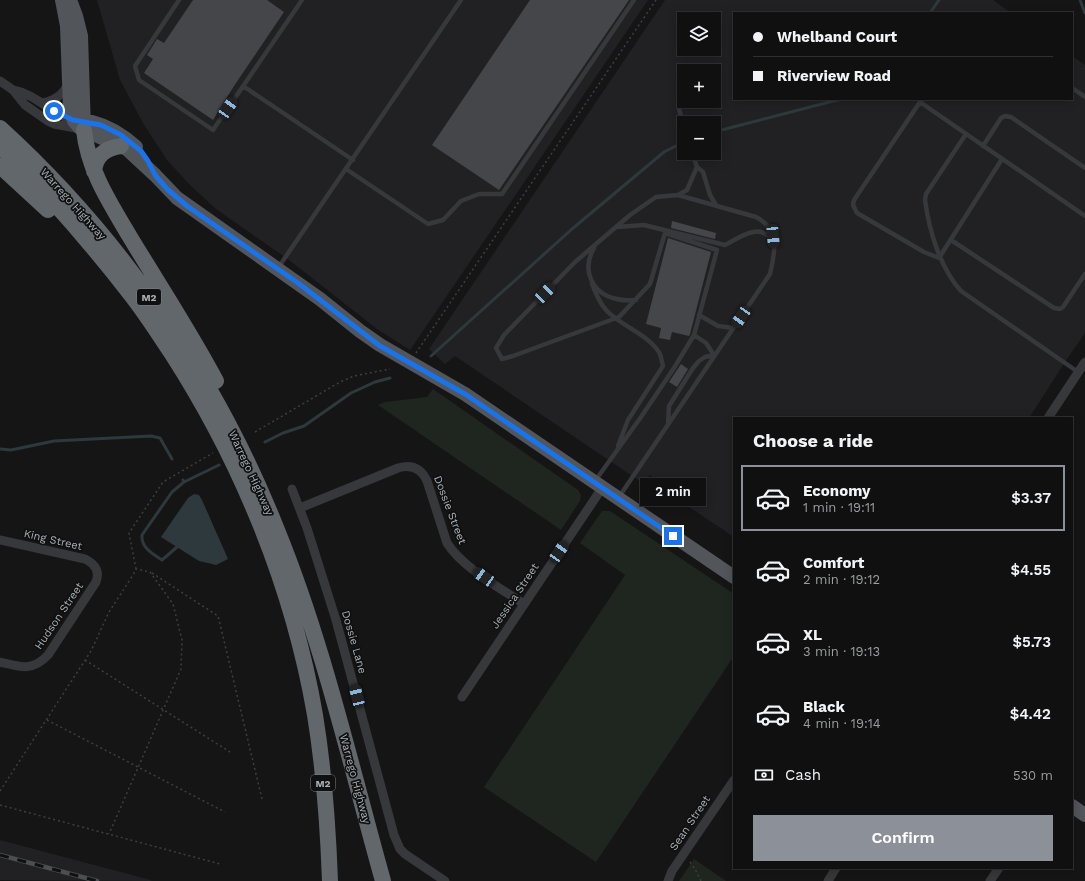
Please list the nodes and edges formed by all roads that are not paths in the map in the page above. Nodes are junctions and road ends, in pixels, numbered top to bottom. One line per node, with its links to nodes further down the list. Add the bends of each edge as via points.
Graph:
1 (62, 0): 8 (main road, via 67,26)
2 (70, 0): 15 (main road, via 81,36)
3 (179, 0): 9 (lane, via 135,66 139,80 213,130)
4 (302, 0): 9 (lane)
5 (461, 0): 22 (lane)
6 (634, 0): 27 (lane, via 502,194 479,194 461,201 443,220 428,224)
7 (0, 81): 11 (street)
8 (69, 82): 14 (street, via 59,96); 15 (main road, via 70,108)
9 (243, 86): 22 (lane)
10 (1073, 89): 12 (lane)
11 (13, 90): 14 (street, via 25,93); 15 (street, via 23,103 54,124)
12 (1085, 97)
13 (921, 101): 17 (lane); 38 (lane, via 853,205 857,213)
14 (42, 103): 15 (street)
15 (80, 125): 19 (main road); 28 (highway); 29 (main road, via 94,123 129,140 145,156)
16 (0, 128): 53 (highway, Warrego Highway / M2, via 77,206 133,275 199,372)
17 (966, 134): 20 (lane); 38 (lane, via 926,194 925,200)
18 (0, 146): 35 (highway, Warrego Highway / M2)
19 (121, 146): 28 (highway, via 102,153 96,161); 29 (main road)
20 (983, 146): 21 (lane); 26 (lane, via 1001,118 1010,117)
21 (1002, 159): 32 (lane); 34 (lane)
22 (353, 160): 27 (lane)
23 (694, 160): 25 (lane)
24 (0, 166): 35 (highway, via 75,236)
25 (697, 167): 30 (lane, via 687,190); 31 (lane, via 703,172)
26 (1085, 168)
27 (346, 169): 39 (lane)
28 (94, 170): 53 (highway, via 130,236 203,356 249,445)
29 (155, 175): 39 (main road, via 182,202)
30 (678, 195): 31 (lane); 33 (lane, via 656,197)
31 (716, 205): 37 (lane, via 764,221 771,228)
32 (1085, 216)
33 (617, 227): 36 (lane); 37 (lane, via 644,225 725,245 748,232 760,231 770,238)
34 (951, 240): 38 (lane); 40 (lane, via 1054,308 1063,307)
35 (89, 241): 69 (highway, Warrego Highway / M2, via 133,297 182,370 221,440 260,522 290,608 315,715 322,762)
36 (596, 246): 41 (lane, via 588,262); 44 (lane, via 575,262 509,329 496,348 502,359)
37 (774, 246): 45 (lane, via 770,274)
38 (939, 258): 49 (lane, via 961,291)
39 (277, 269): 54 (main road, via 380,346 459,390)
40 (1085, 274)
41 (592, 284): 42 (lane, via 602,293 618,300); 44 (lane, via 605,310)
42 (636, 300): 43 (lane, via 650,284 666,233 717,250); 44 (lane)
43 (699, 315): 45 (lane, via 718,326); 46 (lane)
44 (615, 320): 52 (lane, via 651,344 660,354 663,366 628,420)
45 (733, 328): 47 (lane)
46 (694, 335): 47 (lane, via 706,343); 52 (lane)
47 (714, 355): 51 (lane); 51 (lane, via 705,357 693,368 669,406)
48 (1085, 362): 49 (street)
49 (1078, 372): 50 (street)
50 (1049, 417)
51 (668, 426): 56 (lane)
52 (618, 448): 54 (lane)
53 (248, 460): 70 (highway, Warrego Highway / M2, via 278,530 316,639)
54 (598, 485): 56 (main road); 61 (street, Jessica Street)
55 (292, 490): 57 (street, Dossie Lane)
56 (618, 498): 60 (main road)
57 (300, 508): 61 (street, Dossie Street, via 398,468 416,468 427,481 452,551 464,563); 71 (street, Dossie Lane, via 336,620 394,836 400,849)
58 (0, 540): 59 (street, King Street, via 85,559)
59 (97, 569): 62 (street, Hudson Street, via 96,582 48,655 38,664 28,667)
60 (733, 576)
61 (524, 604): 63 (street, Jessica Street)
62 (0, 662)
63 (462, 697)
64 (733, 781): 72 (street, Sean Street, via 672,870)
65 (1073, 807): 66 (main road)
66 (1085, 815)
67 (835, 869): 73 (street)
68 (998, 869): 74 (street)
69 (330, 881)
70 (382, 881)
71 (445, 881)
72 (668, 881)
73 (828, 881)
74 (990, 881)

